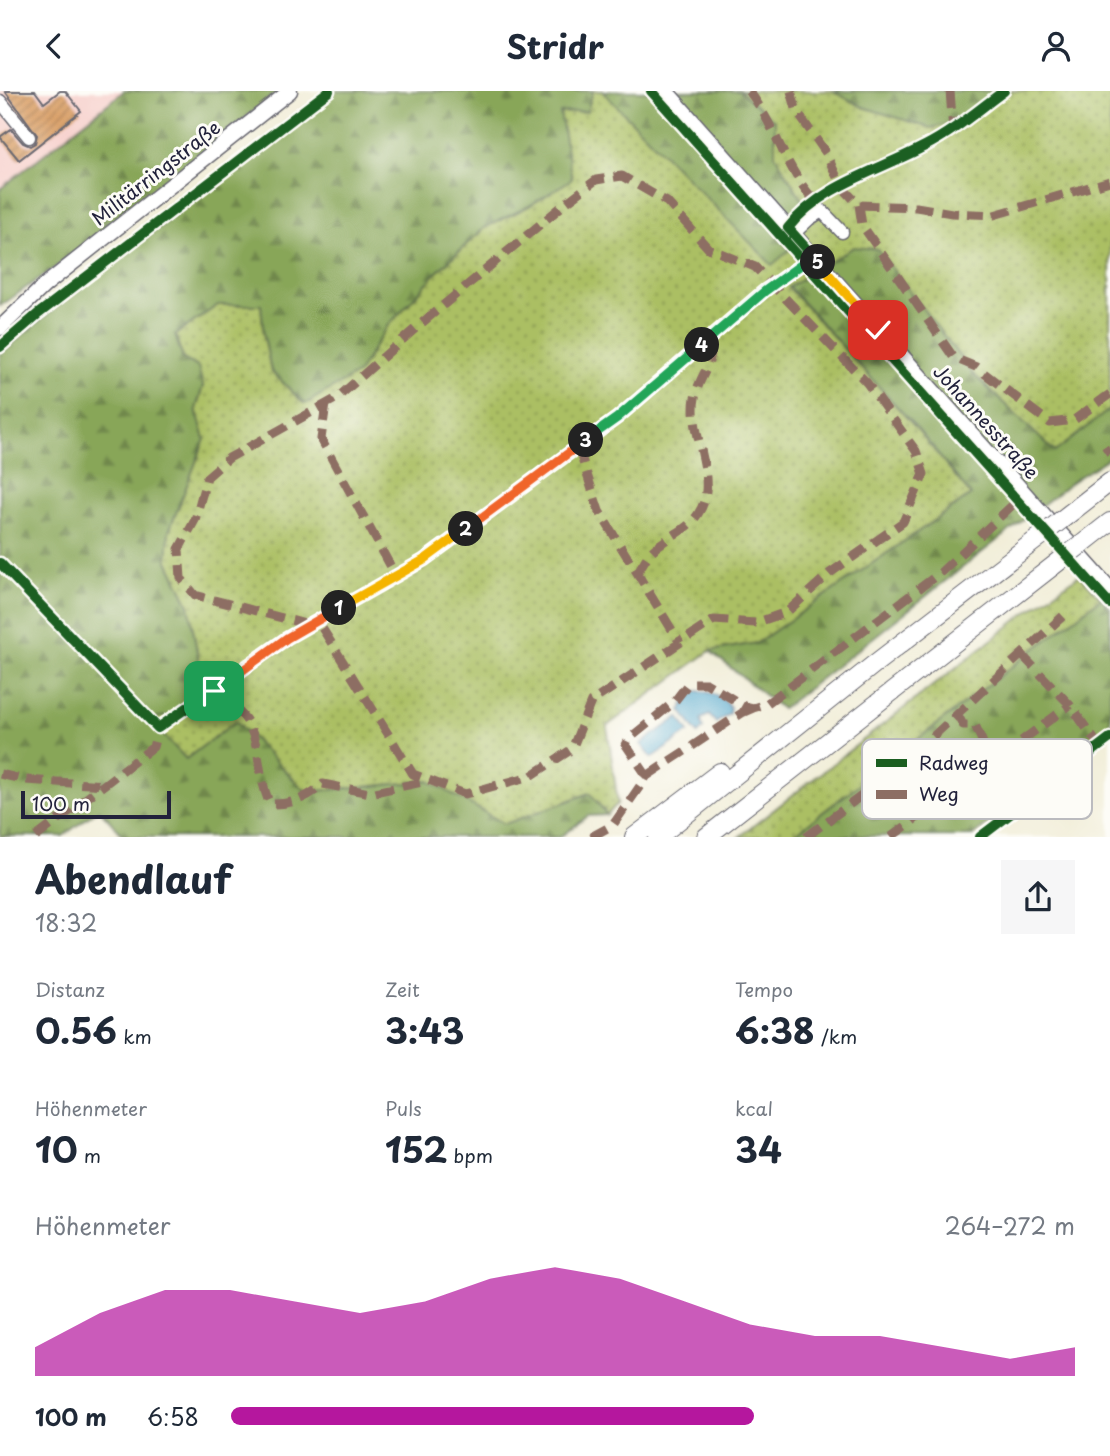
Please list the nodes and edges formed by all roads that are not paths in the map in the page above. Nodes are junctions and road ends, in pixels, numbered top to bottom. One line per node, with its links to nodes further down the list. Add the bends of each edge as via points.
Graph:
1 (290, 91): 7 (main road, Militärringstraße)
2 (666, 91): 6 (main road, Johannesstraße)
3 (0, 101): 4 (lane)
4 (29, 137)
5 (842, 232): 6 (lane, via 822,211)
6 (793, 234): 12 (main road, Johannesstraße)
7 (45, 285): 8 (main road, Militärringstraße); 9 (main road, Militärringstraße)
8 (0, 314)
9 (0, 328)
10 (1110, 482): 13 (highway, bridge)
11 (1110, 522): 16 (highway, bridge)
12 (1110, 589)
13 (877, 662): 14 (highway, via 865,664); 15 (highway)
14 (634, 837)
15 (658, 837)
16 (706, 837)

